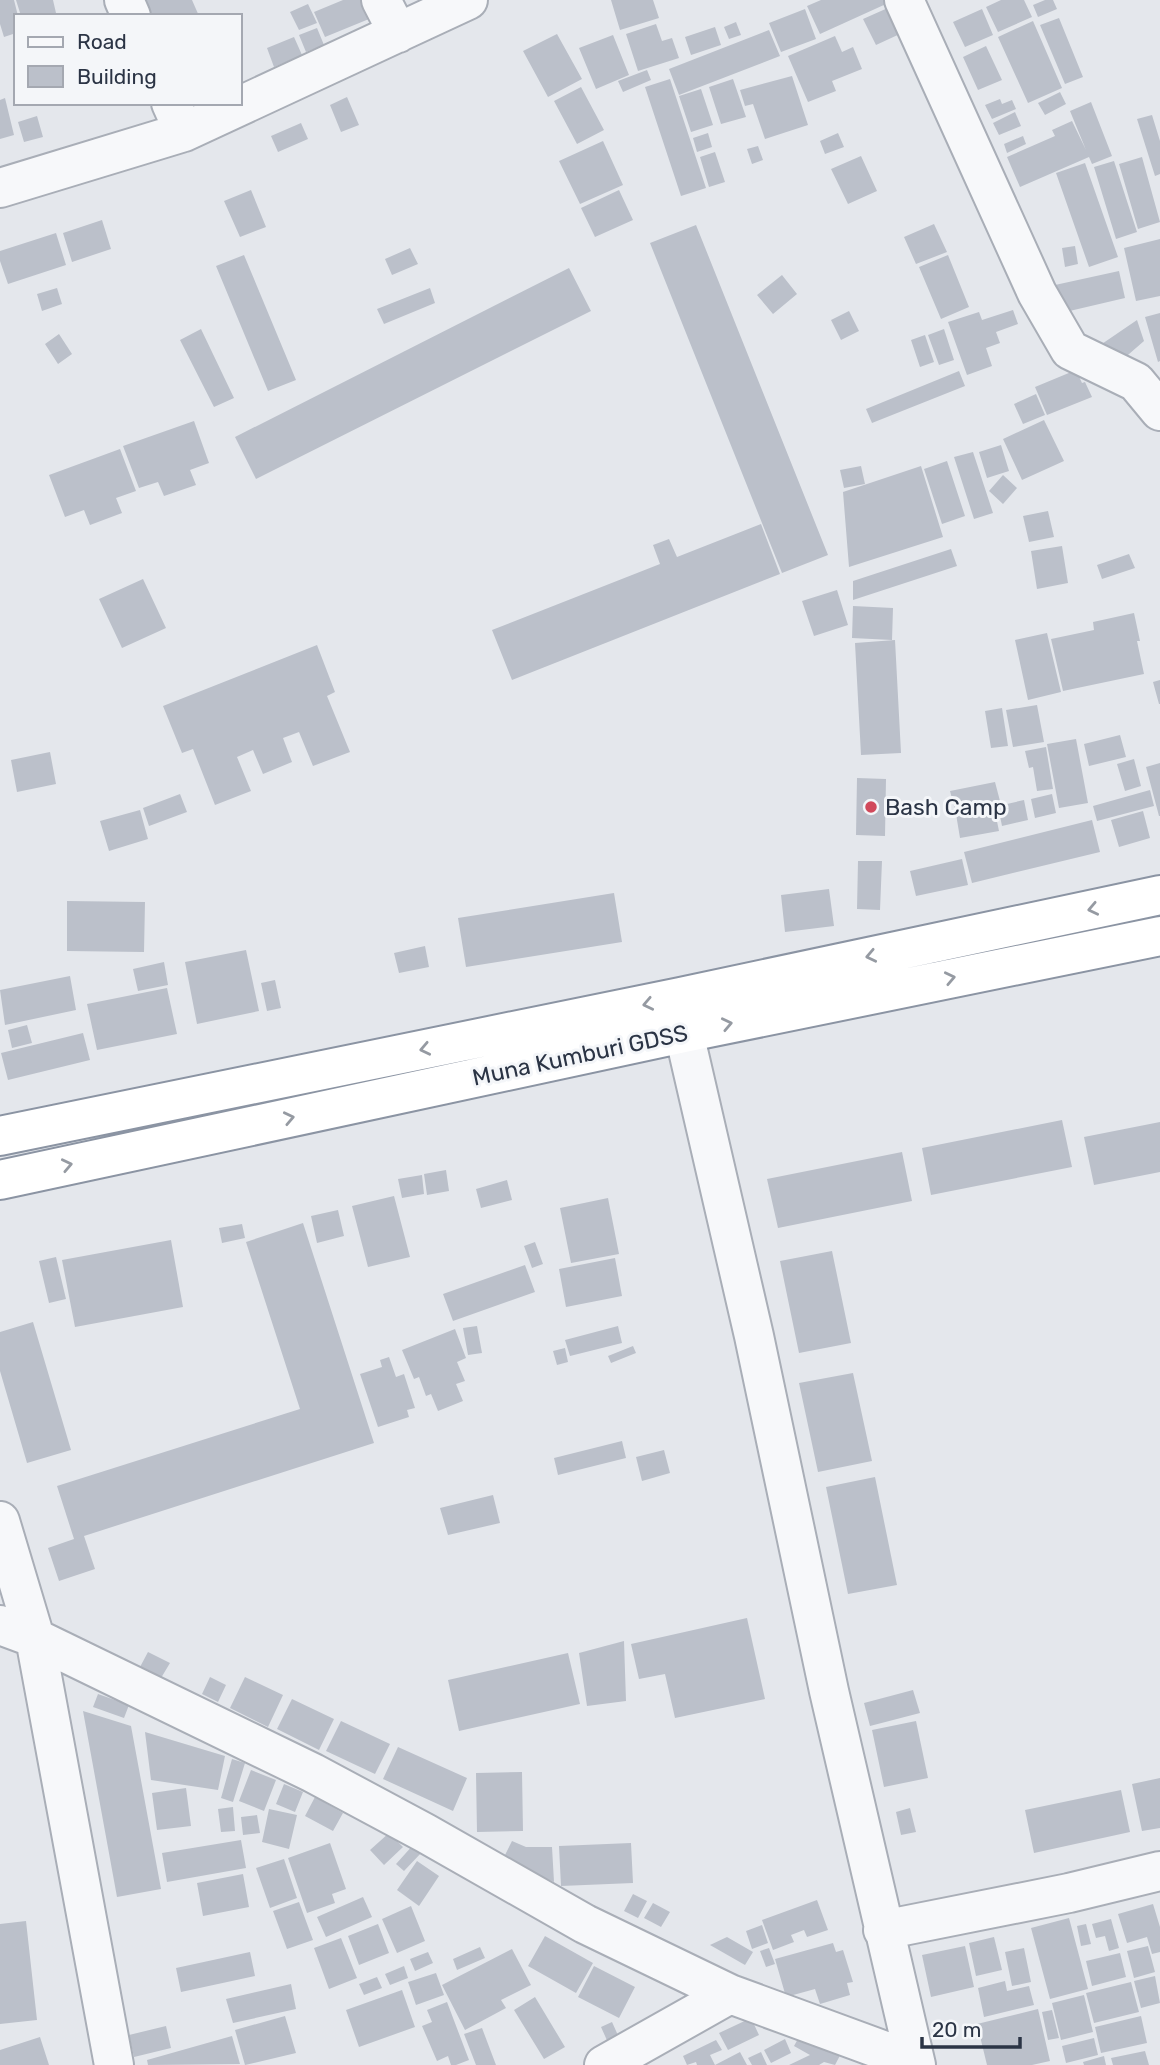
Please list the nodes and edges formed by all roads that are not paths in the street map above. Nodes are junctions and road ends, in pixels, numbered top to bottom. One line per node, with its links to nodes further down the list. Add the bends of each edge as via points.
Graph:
1 (382, 0): 4 (street)
2 (468, 0): 4 (street)
3 (904, 0): 9 (street, via 1037,293 1070,351 1136,382)
4 (398, 33): 5 (street)
5 (242, 93)
6 (211, 105): 7 (street)
7 (177, 118): 8 (street)
8 (0, 188)
9 (1160, 411)
10 (1160, 895): 13 (highway, Muna Kumburi GDSS, one-way to 13)
11 (1160, 936): 12 (highway, Muna Kumburi GDSS, one-way to 11)
12 (684, 1033): 14 (highway, Muna Kumburi GDSS, one-way to 12); 18 (street)
13 (0, 1136)
14 (0, 1180)
15 (0, 1521): 16 (street)
16 (18, 1632): 19 (street, via 313,1773 585,1924); 21 (street)
17 (1160, 1871): 18 (street)
18 (883, 1930): 20 (street)
19 (730, 1994): 20 (street); 22 (street)
20 (916, 2064)
21 (114, 2065)
22 (604, 2065)

